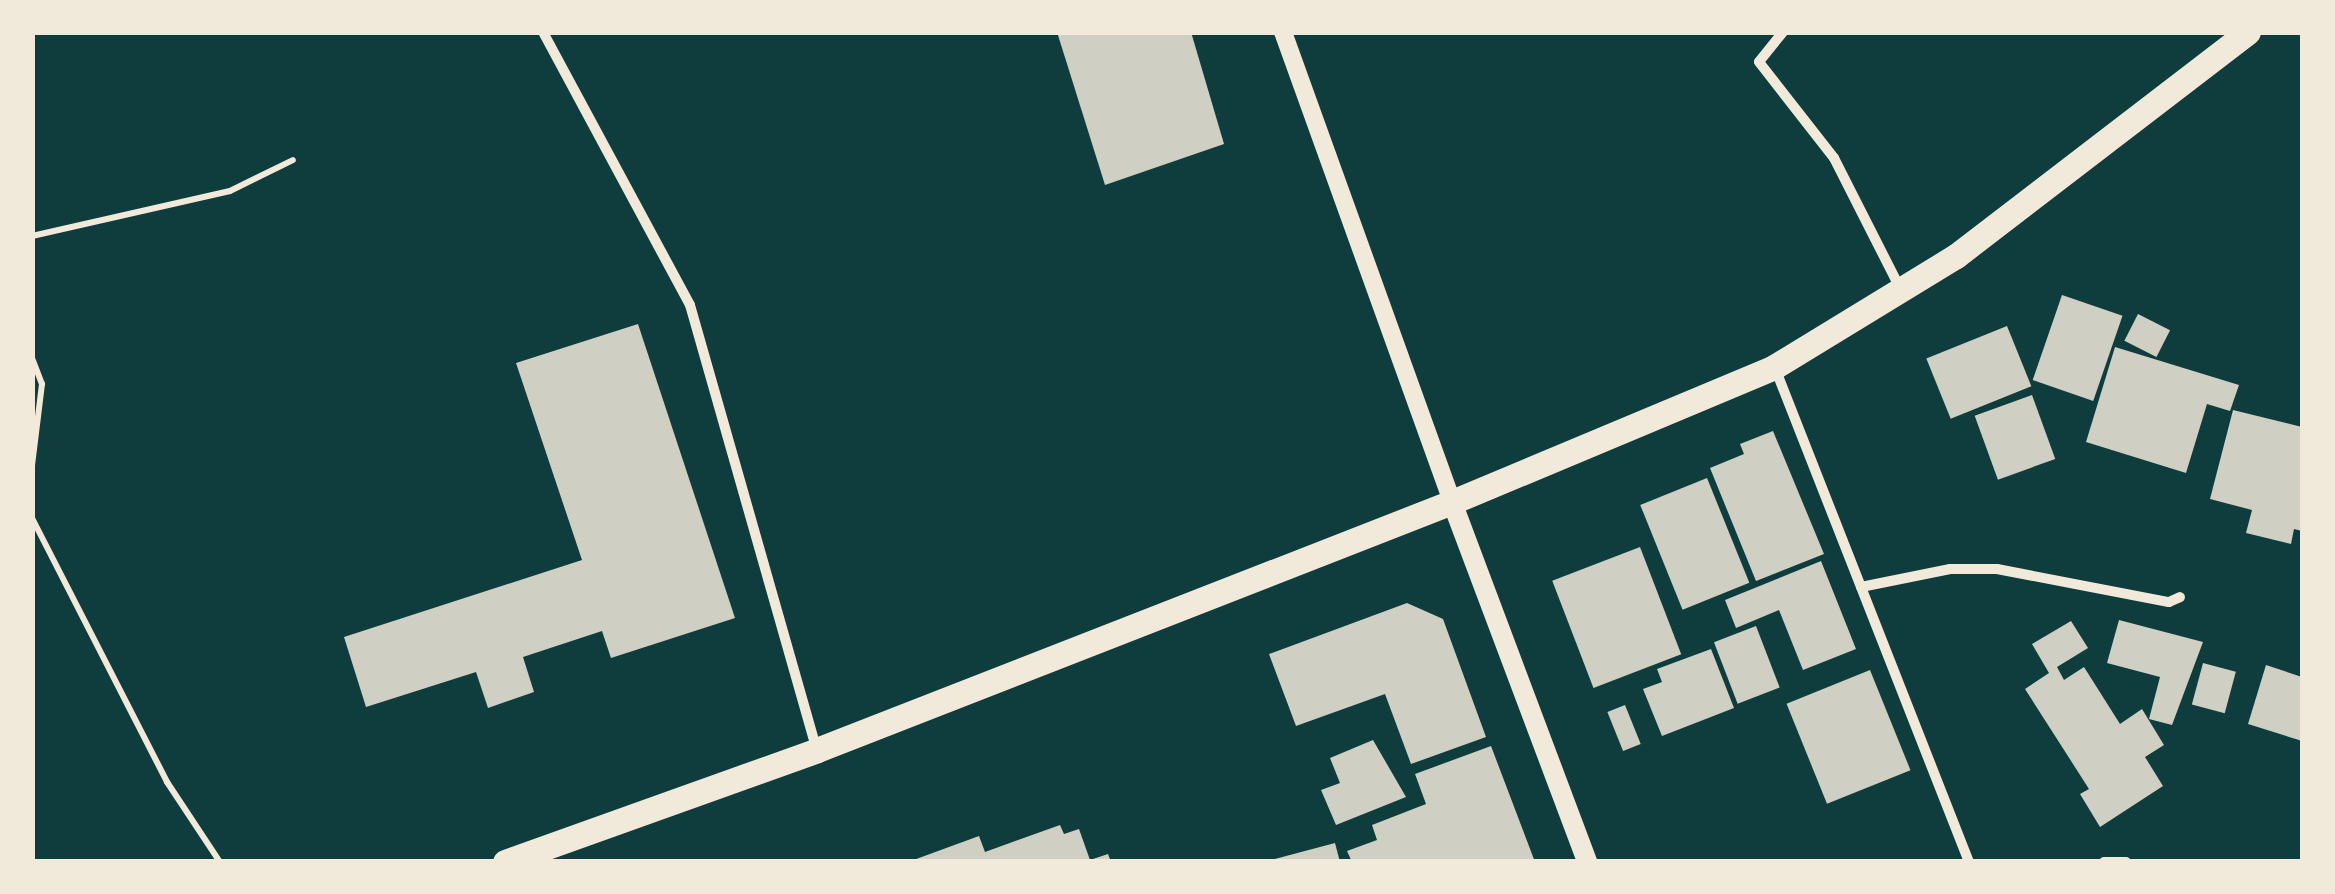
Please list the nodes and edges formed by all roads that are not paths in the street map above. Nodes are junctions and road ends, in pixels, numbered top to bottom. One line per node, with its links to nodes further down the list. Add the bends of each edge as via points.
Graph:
1 (543, 32): 10 (street, via 690,305)
2 (1283, 32): 7 (street)
3 (1784, 32): 5 (street, via 1759,62 1834,158)
4 (2248, 32): 5 (main road)
5 (1902, 292): 6 (main road)
6 (1774, 367): 7 (main road); 8 (street)
7 (1452, 502): 10 (main road); 13 (main road)
8 (1861, 587): 9 (street, via 1950,569 1997,569 2169,602); 14 (street)
9 (2180, 597)
10 (817, 750): 11 (main road)
11 (563, 853): 12 (main road)
12 (504, 862)
13 (1587, 862)
14 (1969, 862)
15 (2104, 862): 16 (street)
16 (2126, 862)

